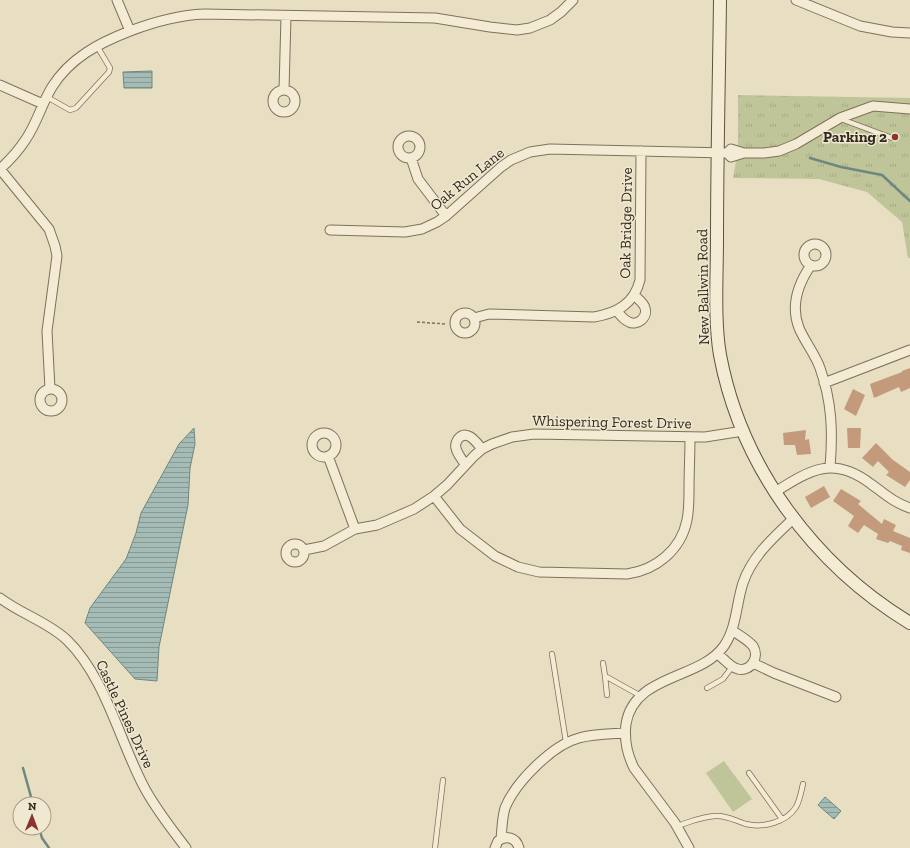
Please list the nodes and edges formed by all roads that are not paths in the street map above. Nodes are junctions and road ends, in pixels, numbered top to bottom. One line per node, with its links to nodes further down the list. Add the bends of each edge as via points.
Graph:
1 (117, 0): 6 (street)
2 (573, 0): 5 (street, via 550,20 517,30 435,18)
3 (720, 0): 16 (main road, New Ballwin Road)
4 (796, 0): 7 (street, via 860,26)
5 (286, 16): 6 (street, via 190,15 162,19); 10 (street)
6 (130, 31): 8 (street)
7 (910, 33)
8 (96, 46): 11 (street, via 77,59 61,75); 11 (lane, via 110,68 109,72 76,108 70,110)
9 (0, 85): 11 (street)
10 (284, 90)
11 (45, 100): 18 (street, via 27,138)
12 (910, 109): 13 (street, via 873,106)
13 (840, 118): 14 (lane); 16 (street, Oak Run Lane, via 779,151 764,153 731,149)
14 (892, 138)
15 (641, 151): 16 (street, Oak Run Lane); 19 (street, Oak Run Lane, via 550,149 530,152 501,167); 22 (street, Oak Bridge Drive, via 640,280)
16 (722, 153): 28 (main road, New Ballwin Road, via 718,339 726,381)
17 (411, 158): 19 (street, via 418,179)
18 (0, 169): 27 (street, via 49,229 55,246 47,331)
19 (446, 216): 20 (street, Oak Run Lane, via 430,226 413,231)
20 (330, 230)
21 (811, 265): 26 (street, via 795,298 795,310)
22 (635, 296): 23 (street, Oak Bridge Drive); 23 (street, Oak Bridge Drive, via 645,308 640,321 629,323)
23 (620, 309): 24 (street, via 594,317 489,314)
24 (474, 318)
25 (910, 350): 26 (street)
26 (824, 383): 33 (street, via 832,418)
27 (50, 388)
28 (743, 430): 29 (street, Whispering Forest Drive, via 705,438); 34 (main road, New Ballwin Road)
29 (690, 438): 30 (street, Whispering Forest Drive, via 534,434 512,437); 35 (street, via 688,513 685,529 666,558 638,573 539,572 518,567 495,556 460,529)
30 (482, 450): 32 (street, Whispering Forest Drive); 32 (street, via 470,436 458,438 456,447)
31 (328, 456): 38 (street)
32 (465, 464): 35 (street, Whispering Forest Drive)
33 (830, 467): 34 (street, via 801,475); 36 (street, via 861,477 886,497)
34 (775, 492): 37 (main road, New Ballwin Road)
35 (434, 496): 38 (street, Whispering Forest Drive, via 401,515)
36 (910, 508)
37 (793, 519): 41 (main road, New Ballwin Road, via 859,586); 42 (street, via 769,542 750,567 740,596)
38 (355, 529): 39 (street, Whispering Forest Drive, via 324,546)
39 (304, 550)
40 (0, 598): 61 (street, Castle Pines Drive, via 57,632 67,640 87,665 97,680 143,787)
41 (910, 623)
42 (733, 631): 44 (street); 45 (street, via 754,648)
43 (552, 654): 54 (lane)
44 (718, 654): 47 (street); 51 (street)
45 (753, 662): 47 (street, via 748,668); 52 (street)
46 (602, 663): 48 (lane)
47 (732, 667): 49 (lane, via 722,679)
48 (605, 676): 50 (lane); 51 (lane)
49 (707, 688)
50 (607, 695)
51 (640, 696): 53 (street, via 627,718)
52 (836, 697)
53 (625, 733): 54 (street); 59 (street, via 627,750 634,768)
54 (566, 742): 60 (street, via 537,765 521,782 506,808)
55 (749, 773): 58 (lane)
56 (444, 780): 62 (lane)
57 (803, 784): 58 (lane, via 795,809)
58 (782, 819): 59 (lane, via 766,825 755,825 717,815)
59 (677, 826): 65 (street)
60 (501, 839): 63 (street); 64 (street, via 513,839)
61 (186, 848)
62 (435, 848)
63 (495, 848)
64 (519, 848)
65 (689, 848)

